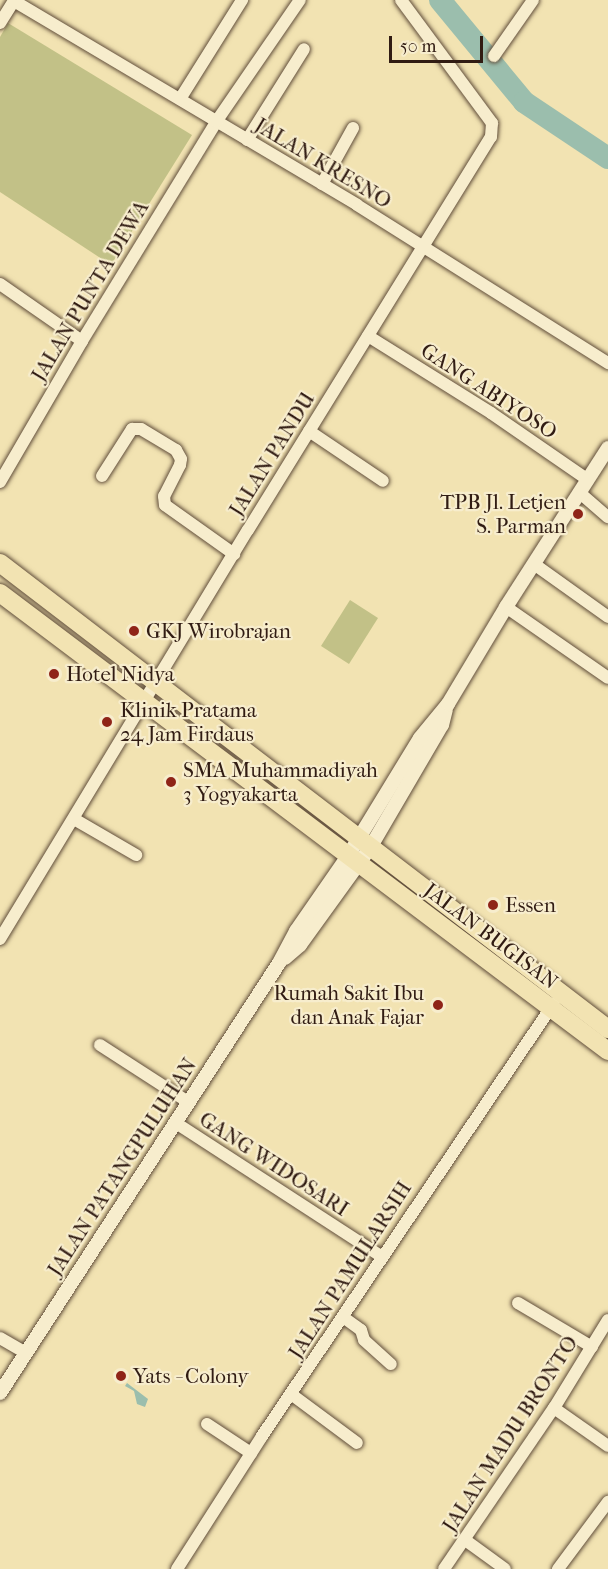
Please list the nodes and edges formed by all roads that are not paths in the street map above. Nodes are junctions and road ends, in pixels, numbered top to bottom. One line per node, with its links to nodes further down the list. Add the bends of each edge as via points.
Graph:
1 (242, 0): 9 (street)
2 (300, 0): 10 (street, JALAN PUNTA DEWA)
3 (401, 0): 14 (street, JALAN PANDU, via 494,129)
4 (533, 0): 8 (street)
5 (14, 1): 6 (street); 9 (street, JALAN KRESNO)
6 (0, 23)
7 (304, 49): 12 (street)
8 (494, 56)
9 (180, 99): 10 (street, JALAN KRESNO)
10 (216, 122): 12 (street, JALAN KRESNO); 17 (street, JALAN PUNTA DEWA)
11 (353, 128): 13 (street)
12 (247, 140): 13 (street, JALAN KRESNO)
13 (322, 184): 14 (street, JALAN KRESNO)
14 (423, 247): 16 (street, JALAN PANDU); 18 (street, JALAN KRESNO)
15 (0, 284): 17 (street)
16 (368, 336): 19 (street, JALAN PANDU); 22 (street, GANG ABIYOSO)
17 (82, 341): 24 (street, JALAN PUNTA DEWA)
18 (608, 363)
19 (309, 431): 23 (street); 27 (street, JALAN PANDU)
20 (608, 448): 22 (street, JALAN PATANGPULUHAN)
21 (102, 476): 27 (street, via 132,429 141,429 176,450 181,459 164,496 165,506)
22 (588, 480): 25 (street, JALAN PATANGPULUHAN)
23 (383, 481)
24 (0, 482)
25 (580, 493): 26 (street); 29 (street, JALAN PATANGPULUHAN)
26 (608, 517)
27 (234, 554): 34 (street, JALAN PANDU)
28 (0, 563): 34 (main road, JALAN BUGISAN)
29 (534, 564): 31 (street, JALAN PATANGPULUHAN); 32 (street)
30 (0, 592): 35 (main road, JALAN BUGISAN)
31 (506, 607): 33 (street); 37 (street, JALAN PATANGPULUHAN, via 448,704 420,738)
32 (608, 617)
33 (608, 678)
34 (157, 683): 35 (street, JALAN PANDU); 37 (main road, JALAN BUGISAN)
35 (144, 703): 36 (street, JALAN PANDU); 39 (main road, JALAN BUGISAN)
36 (74, 819): 38 (street); 40 (street, JALAN PANDU)
37 (365, 843): 39 (street, JALAN PATANGPULUHAN); 41 (main road, JALAN BUGISAN)
38 (136, 855)
39 (353, 860): 41 (main road, JALAN BUGISAN); 45 (street, JALAN PATANGPULUHAN, via 300,945 279,963)
40 (0, 939)
41 (555, 1001): 42 (main road, JALAN BUGISAN); 44 (main road, JALAN BUGISAN); 47 (street, JALAN PAMULARSIH)
42 (608, 1029)
43 (100, 1045): 45 (street)
44 (608, 1051)
45 (188, 1102): 46 (street, JALAN PATANGPULUHAN)
46 (176, 1123): 47 (street, GANG WIDOSARI); 53 (street, JALAN PATANGPULUHAN)
47 (382, 1257): 49 (street, JALAN PAMULARSIH)
48 (518, 1303): 52 (street)
49 (343, 1317): 54 (street, via 362,1330 364,1340); 56 (street, JALAN PAMULARSIH)
50 (608, 1320): 52 (street, JALAN MADU BRONTO)
51 (0, 1338): 53 (street)
52 (592, 1347): 57 (street, JALAN MADU BRONTO)
53 (26, 1353): 55 (street, JALAN PATANGPULUHAN)
54 (391, 1364)
55 (0, 1393)
56 (291, 1394): 59 (street); 61 (street, JALAN PAMULARSIH)
57 (554, 1408): 60 (street); 63 (street, JALAN MADU BRONTO)
58 (207, 1424): 61 (street)
59 (357, 1443)
60 (608, 1446)
61 (251, 1453): 64 (street, JALAN PAMULARSIH)
62 (608, 1502): 67 (street)
63 (465, 1540): 65 (street, JALAN MADU BRONTO); 66 (street)
64 (177, 1569)
65 (444, 1569)
66 (505, 1569)
67 (558, 1569)

